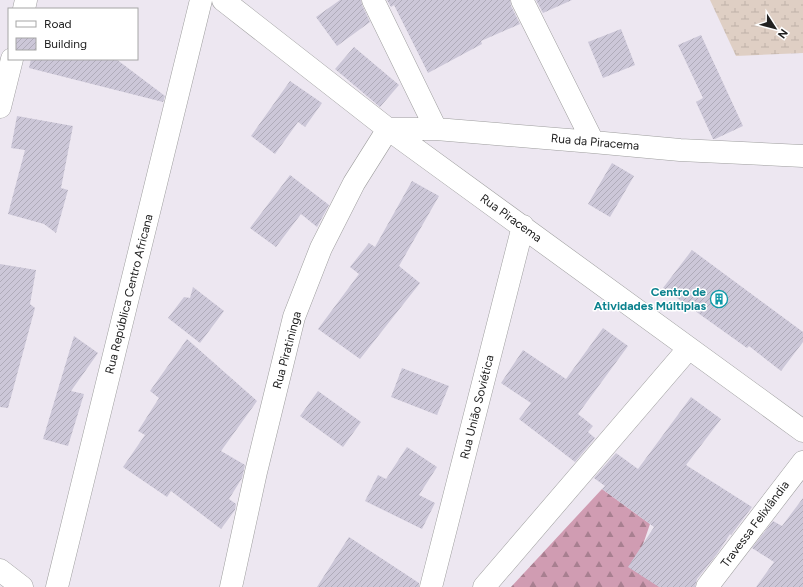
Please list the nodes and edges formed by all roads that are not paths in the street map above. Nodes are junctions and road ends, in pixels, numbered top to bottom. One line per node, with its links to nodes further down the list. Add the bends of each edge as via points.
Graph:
1 (201, 0): 17 (street, Rua República Centro Africana)
2 (223, 0): 7 (street, Rua Piracema)
3 (373, 0): 8 (street)
4 (522, 0): 9 (street)
5 (12, 60): 6 (street)
6 (0, 107)
7 (388, 129): 8 (street, Rua da Piracema); 11 (street, Rua Piracema); 18 (street, Rua Piratininga, via 354,183 321,248 294,317)
8 (436, 129): 9 (street, Rua da Piracema)
9 (593, 142): 10 (street, Rua da Piracema, via 680,150)
10 (803, 156)
11 (523, 226): 12 (street, Rua Piracema); 19 (street, Rua União Soviética)
12 (689, 348): 13 (street, Rua Piracema); 20 (street)
13 (803, 431)
14 (803, 462): 21 (street, Travessa Felixlândia)
15 (0, 570): 16 (street)
16 (22, 587)
17 (57, 587)
18 (231, 587)
19 (431, 587)
20 (484, 587)
21 (708, 587)

